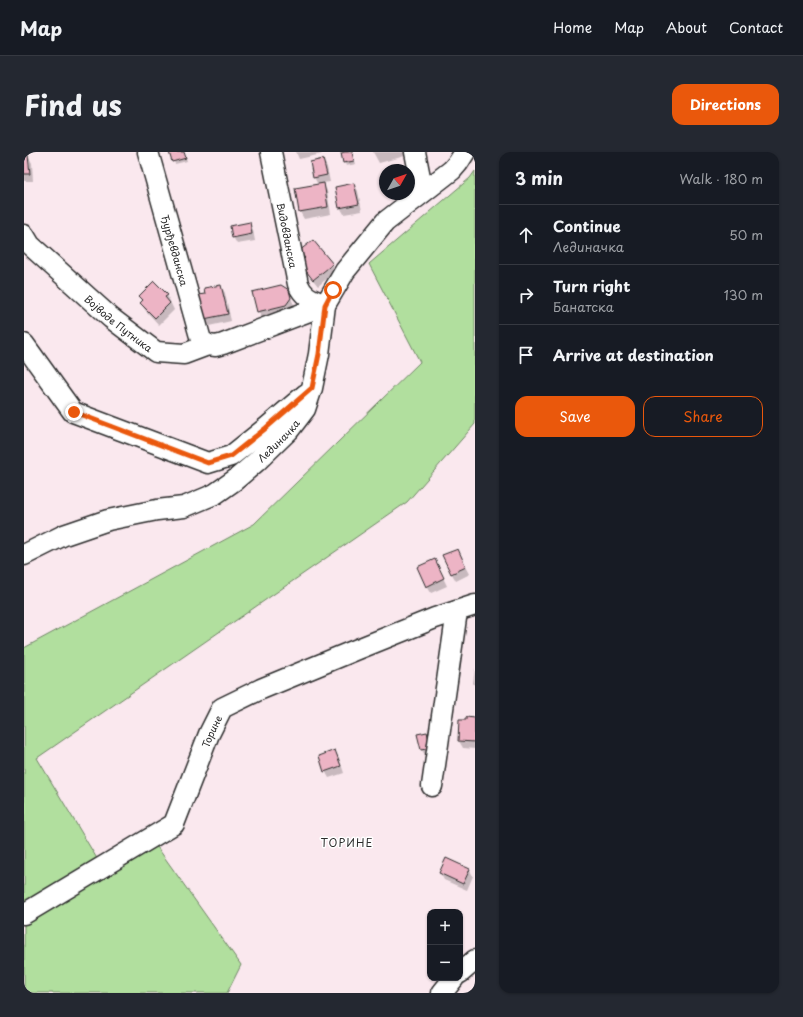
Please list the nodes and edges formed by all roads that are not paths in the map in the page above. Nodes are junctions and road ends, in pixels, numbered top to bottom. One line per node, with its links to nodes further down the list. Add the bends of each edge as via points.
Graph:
1 (148, 152): 9 (street, Ђурђевданска, via 202,340)
2 (271, 152): 7 (street, Видовданска, via 298,284 307,297)
3 (415, 152): 5 (street)
4 (465, 152): 5 (street, Лединачка, via 452,170)
5 (423, 192): 7 (street, Лединачка, via 385,222 345,271)
6 (24, 235): 9 (street, Војводе Путника, via 30,245 82,294 156,352 184,354)
7 (325, 305): 9 (street, Војводе Путника, via 223,344); 10 (street, Лединачка)
8 (24, 344): 10 (street, via 74,412 208,463 231,456)
9 (208, 345)
10 (312, 388): 11 (street, Лединачка, via 305,409 289,430 256,462 215,494 184,507 108,520 64,535)
11 (24, 555)
12 (466, 608): 13 (street); 14 (street, Торине, via 435,618 268,686 222,708 174,824)
13 (432, 786)
14 (24, 914)
15 (475, 960): 16 (street)
16 (463, 970)
17 (452, 981): 18 (street)
18 (442, 993)

